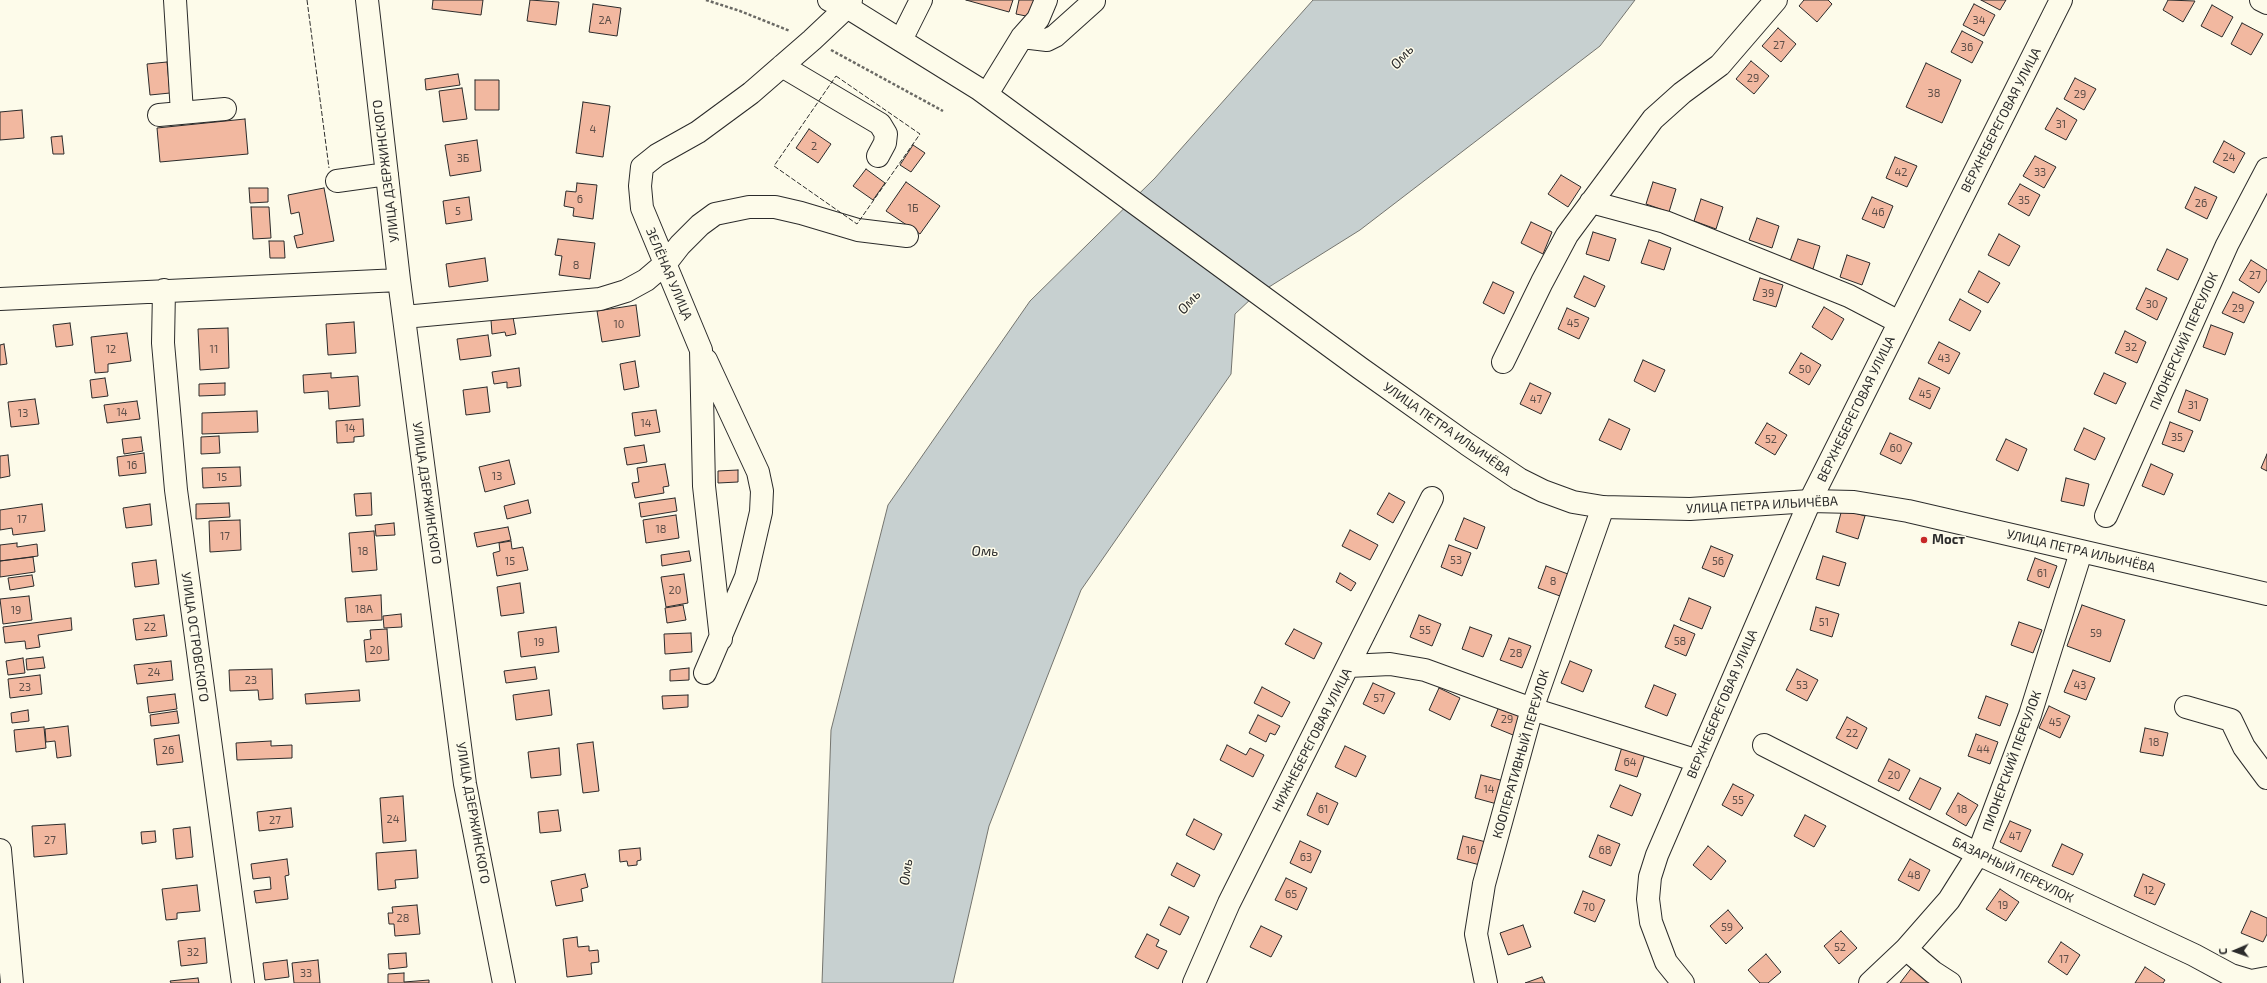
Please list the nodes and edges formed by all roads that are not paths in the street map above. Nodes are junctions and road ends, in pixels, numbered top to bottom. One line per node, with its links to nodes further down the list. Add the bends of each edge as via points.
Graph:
1 (175, 0): 16 (street)
2 (367, 0): 20 (street, УЛИЦА ДЗЕРЖИНСКОГО)
3 (921, 0): 12 (street)
4 (1046, 0): 11 (street, via 1038,19)
5 (1776, 0): 22 (street, via 1720,65 1682,93 1653,119)
6 (2062, 0): 29 (street, ВЕРХНЕБЕРЕГОВАЯ УЛИЦА)
7 (2261, 0): 10 (street)
8 (1094, 1): 11 (street, via 1048,40)
9 (843, 2): 12 (street, УЛИЦА ПЕТРА ИЛЬИЧЁВА); 13 (street, ЗЕЛЁНАЯ УЛИЦА)
10 (2267, 3)
11 (1022, 37): 14 (street)
12 (901, 40): 14 (street, УЛИЦА ПЕТРА ИЛЬИЧЁВА)
13 (782, 66): 18 (street, via 880,124 886,134 885,144); 24 (street, ЗЕЛЁНАЯ УЛИЦА, via 751,94 698,132 657,155 642,167 642,208 652,236)
14 (987, 94): 34 (street, УЛИЦА ПЕТРА ИЛЬИЧЁВА, via 1360,368 1519,479 1573,502)
15 (225, 109): 16 (street)
16 (182, 113): 17 (street)
17 (159, 115)
18 (878, 156)
19 (2267, 169): 35 (street, ПИОНЕРСКИЙ ПЕРЕУЛОК, via 2227,245)
20 (387, 174): 21 (street); 25 (street, УЛИЦА ДЗЕРЖИНСКОГО)
21 (337, 181)
22 (1591, 202): 29 (street, via 1665,222 1850,296); 31 (street, via 1564,242)
23 (907, 236): 24 (street, via 858,230 775,207 749,206 715,214 680,245)
24 (666, 263): 28 (street, via 646,280 626,291 600,299); 30 (street, ЗЕЛЁНАЯ УЛИЦА)
25 (399, 280): 26 (street); 28 (street, УЛИЦА ДЗЕРЖИНСКОГО)
26 (164, 290): 27 (street); 51 (street, УЛИЦА ОСТРОВСКОГО, via 162,343 176,490)
27 (0, 299)
28 (404, 317): 52 (street, УЛИЦА ДЗЕРЖИНСКОГО, via 466,784)
29 (1899, 322): 33 (street, ВЕРХНЕБЕРЕГОВАЯ УЛИЦА)
30 (701, 350): 38 (street, ЗЕЛЁНАЯ УЛИЦА, via 704,486); 38 (street, via 758,472 762,491 761,512 746,577)
31 (1503, 362)
32 (1432, 498): 39 (street, НИЖНЕБЕРЕГОВАЯ УЛИЦА)
33 (1810, 500): 34 (street, УЛИЦА ПЕТРА ИЛЬИЧЁВА, via 1690,509); 36 (street, УЛИЦА ПЕТРА ИЛЬИЧЁВА, via 1854,502 1908,511); 44 (street, ВЕРХНЕБЕРЕГОВАЯ УЛИЦА)
34 (1603, 507): 42 (street, КООПЕРАТИВНЫЙ ПЕРЕУЛОК)
35 (2106, 516)
36 (2081, 552): 37 (street, УЛИЦА ПЕТРА ИЛЬИЧЁВА); 47 (street, ПИОНЕРСКИЙ ПЕРЕУЛОК, via 2030,715)
37 (2267, 594)
38 (721, 639): 40 (street)
39 (1349, 666): 42 (street, via 1390,664 1425,670); 53 (street, НИЖНЕБЕРЕГОВАЯ УЛИЦА, via 1229,903)
40 (705, 673)
41 (2186, 707): 45 (street, via 2231,720 2244,747)
42 (1532, 709): 44 (street); 54 (street, КООПЕРАТИВНЫЙ ПЕРЕУЛОК, via 1484,884 1476,934)
43 (1764, 745): 47 (street, БАЗАРНЫЙ ПЕРЕУЛОК)
44 (1698, 761): 55 (street, ВЕРХНЕБЕРЕГОВАЯ УЛИЦА, via 1657,855 1650,877 1648,898 1657,943 1666,962)
45 (2267, 778)
46 (0, 850): 50 (street)
47 (1978, 854): 48 (street, ПИОНЕРСКИЙ ПЕРЕУЛОК, via 1949,900); 49 (street, БАЗАРНЫЙ ПЕРЕУЛОК, via 2232,975 2251,981)
48 (1906, 949): 56 (street, ПИОНЕРСКИЙ ПЕРЕУЛОК); 57 (street)
49 (2267, 978)
50 (12, 983)
51 (243, 983)
52 (504, 983)
53 (1194, 983)
54 (1486, 983)
55 (1683, 983)
56 (1870, 983)
57 (1950, 983)

